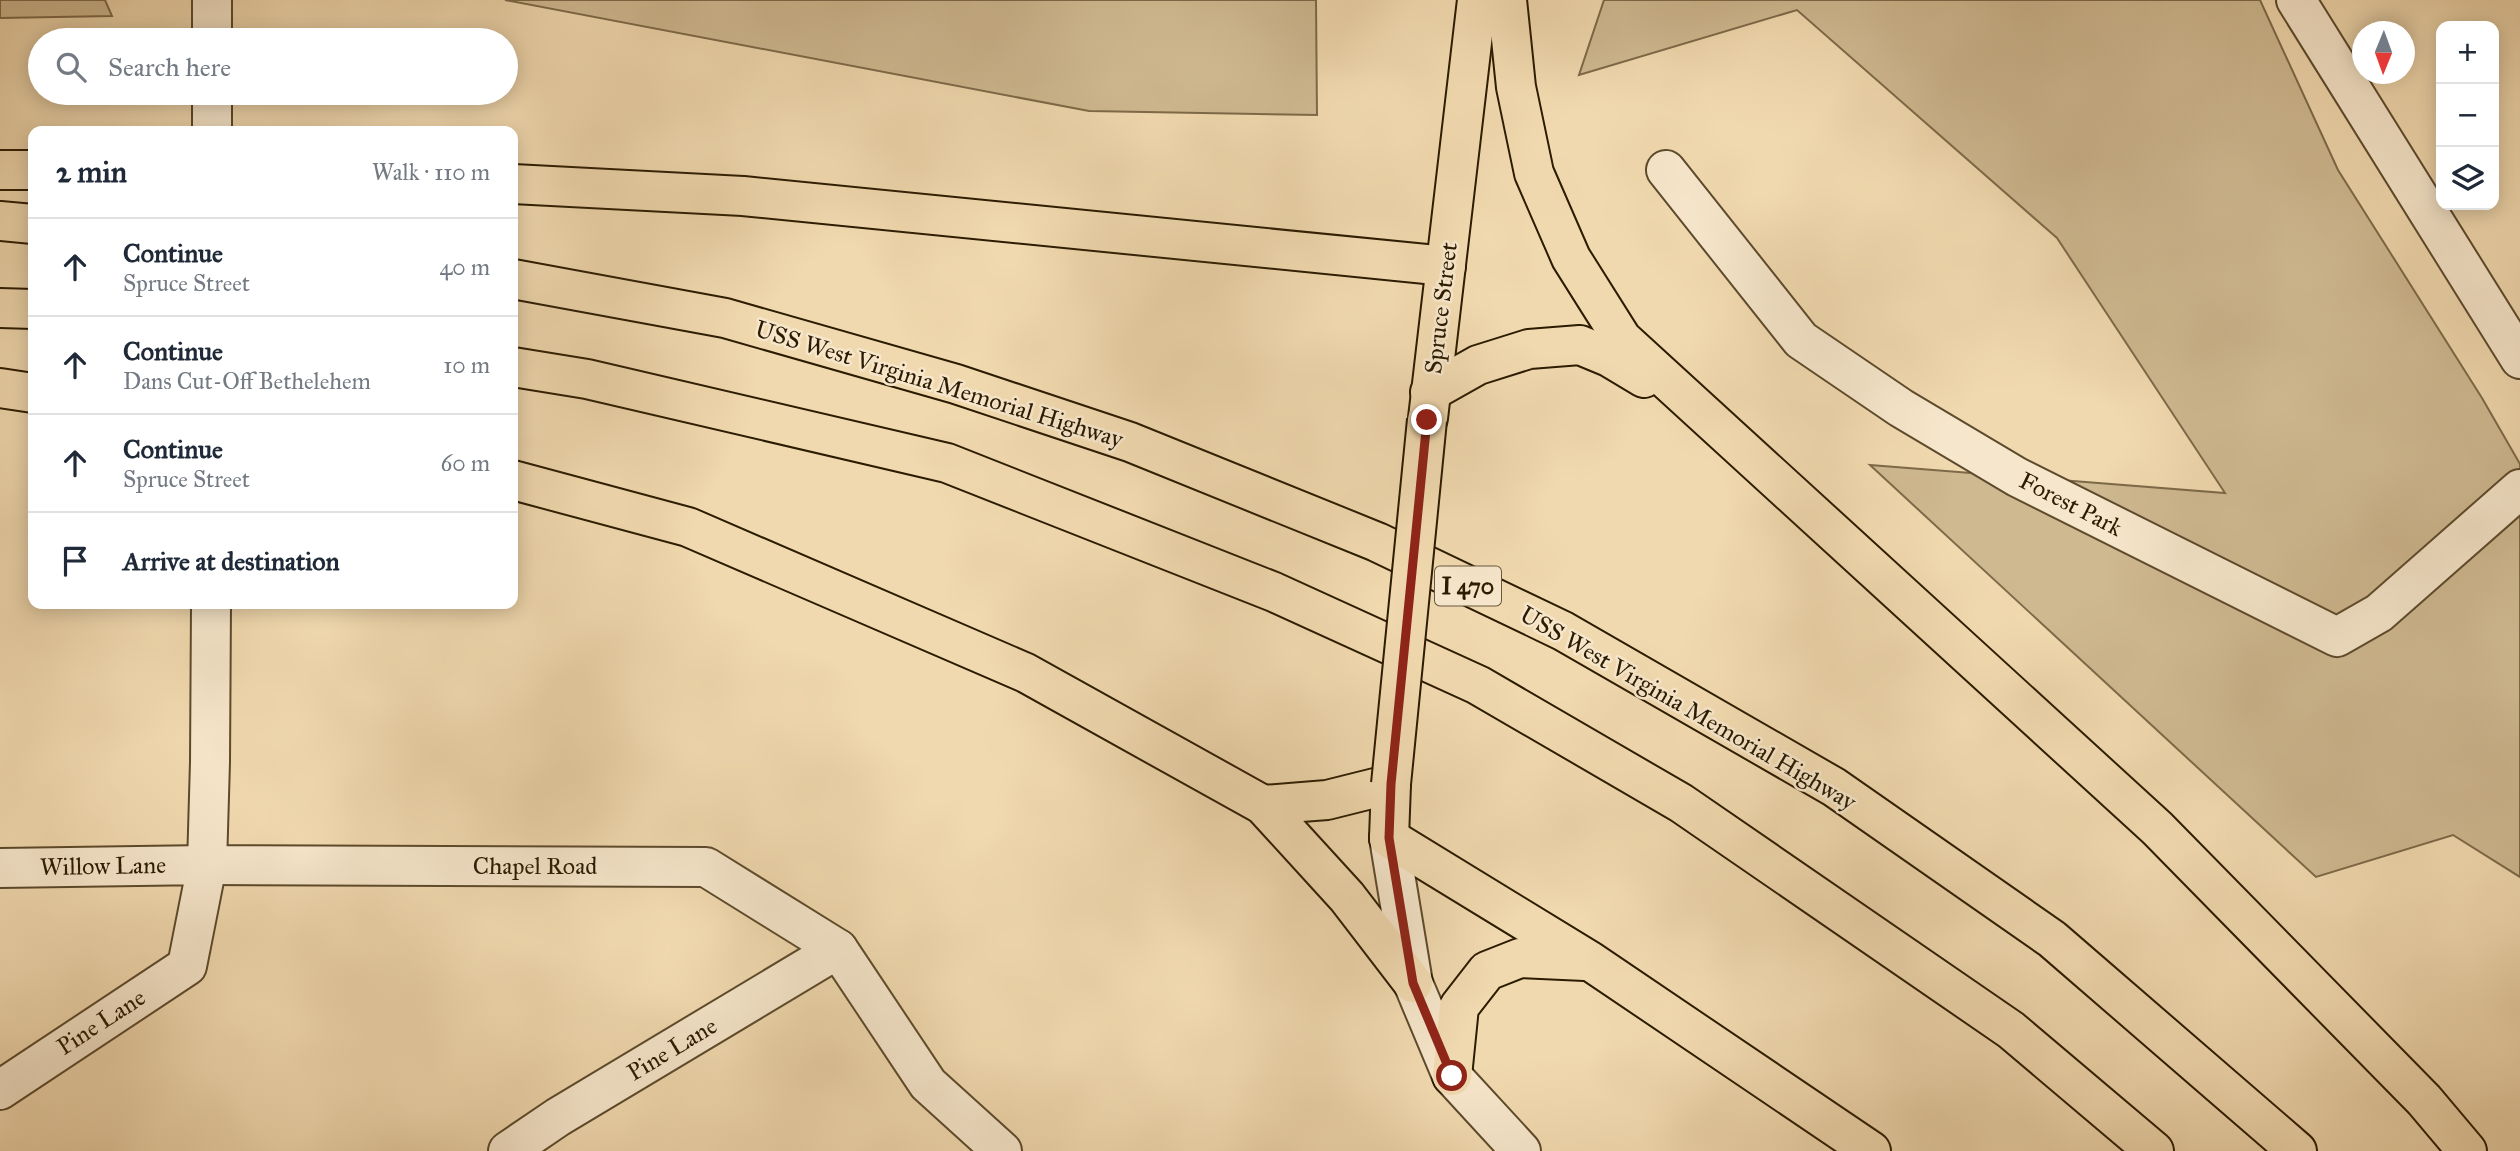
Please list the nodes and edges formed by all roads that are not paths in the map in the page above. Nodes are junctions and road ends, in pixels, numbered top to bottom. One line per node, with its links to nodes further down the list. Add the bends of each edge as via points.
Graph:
1 (212, 0): 5 (street)
2 (1477, 0): 14 (main road, Spruce Street)
3 (1507, 0): 23 (main road, via 1516,87 1534,173 1571,258 1622,339)
4 (2296, 0): 18 (street)
5 (212, 28)
6 (212, 105): 7 (street)
7 (212, 126)
8 (0, 170): 9 (main road)
9 (28, 170)
10 (1666, 170): 25 (street, Forest Park, via 1801,340 1901,408 2017,477 2337,637 2379,613)
11 (518, 184): 14 (main road, via 743,196)
12 (0, 220): 13 (main road)
13 (28, 223)
14 (1446, 266): 22 (main road, Spruce Street)
15 (518, 280): 42 (main road, USS West Virginia Memorial Highway / I 470, via 725,318 956,384 1106,434 1377,542 1563,631 1834,787 2052,939)
16 (0, 309): 17 (main road)
17 (28, 309)
18 (2520, 359)
19 (518, 368): 41 (main road, via 587,379 947,463 1274,592 1478,685 1681,803 2011,1030)
20 (0, 388): 21 (main road)
21 (28, 392)
22 (1429, 406): 23 (main road, via 1478,365 1529,349 1580,345); 27 (main road, Spruce Street, bridge)
23 (1700, 411): 43 (main road, via 2157,828 2424,1100)
24 (518, 481): 28 (main road, via 688,527 1026,673)
25 (2520, 489)
26 (211, 609): 30 (street)
27 (1391, 784): 28 (main road, via 1327,800); 29 (main road, Spruce Street)
28 (1263, 805): 34 (main road, via 1347,897)
29 (1389, 838): 33 (main road); 34 (street)
30 (206, 864): 31 (street, Willow Lane); 32 (street, Chapel Road, via 706,867); 36 (street, Pine Lane, via 187,966)
31 (0, 868)
32 (838, 949): 37 (street, Pine Lane); 38 (street, Chapel Road, via 928,1084)
33 (1590, 961): 35 (main road, via 1520,958 1487,971 1459,1007); 40 (main road)
34 (1413, 983): 35 (street)
35 (1452, 1076): 39 (street)
36 (0, 1090)
37 (508, 1151)
38 (1002, 1151)
39 (1521, 1151)
40 (1871, 1151)
41 (2154, 1151)
42 (2297, 1151)
43 (2468, 1151)

